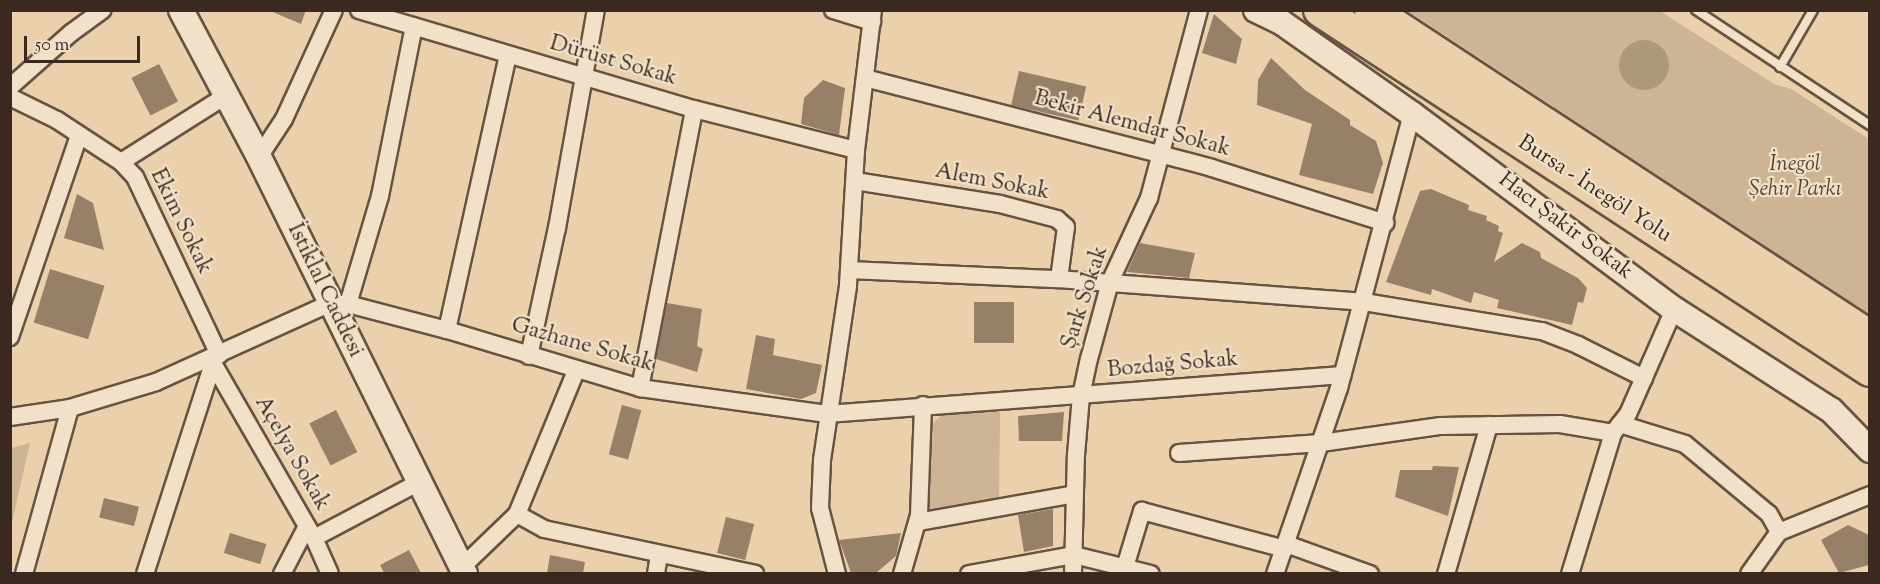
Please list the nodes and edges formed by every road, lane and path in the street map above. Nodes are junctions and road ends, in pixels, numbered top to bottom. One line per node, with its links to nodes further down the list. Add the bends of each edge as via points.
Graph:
1 (103, 10): 19 (street)
2 (334, 10): 28 (street, via 284,119)
3 (359, 10): 14 (street, Dürüst Sokak)
4 (596, 10): 17 (street)
5 (833, 10): 13 (street)
6 (1199, 10): 27 (street, Şark Sokak)
7 (1256, 10): 23 (street, Hacı Şakir Sokak, via 1281,22)
8 (1320, 10): 39 (highway, Bursa - İnegöl Yolu)
9 (1371, 10): 41 (highway, Bursa - İnegöl Yolu)
10 (1696, 10): 16 (lane)
11 (1814, 10): 16 (lane)
12 (189, 16): 20 (street, İstiklal Caddesi)
13 (873, 16): 18 (street)
14 (414, 26): 15 (street, Dürüst Sokak); 36 (street, via 380,196)
15 (508, 55): 17 (street, Dürüst Sokak); 38 (street)
16 (1780, 67): 24 (lane)
17 (584, 78): 22 (street, Dürüst Sokak); 42 (street)
18 (865, 78): 26 (street); 27 (street, Bekir Alemdar Sokak)
19 (10, 87)
20 (227, 95): 28 (street, İstiklal Caddesi); 29 (street)
21 (10, 97): 25 (street, Ekim Sokak, via 57,120)
22 (694, 109): 26 (street, Dürüst Sokak); 49 (street)
23 (1412, 114): 31 (street); 37 (street, Hacı Şakir Sokak)
24 (1869, 125)
25 (79, 136): 29 (street, Ekim Sokak); 40 (street)
26 (856, 150): 30 (street)
27 (1159, 156): 31 (street, Bekir Alemdar Sokak, via 1212,168); 34 (street, Şark Sokak, via 1149,198)
28 (260, 157): 36 (street, İstiklal Caddesi)
29 (121, 162): 43 (street, Ekim Sokak, via 135,177)
30 (855, 181): 32 (street); 33 (street, Alem Sokak, via 1000,204 1057,219 1066,227)
31 (1385, 223): 35 (street)
32 (849, 270): 33 (street); 53 (street)
33 (1059, 279): 34 (street)
34 (1110, 282): 35 (street); 50 (street, Şark Sokak)
35 (1364, 302): 46 (street); 47 (street, via 1542,331)
36 (339, 304): 38 (street, Gazhane Sokak); 43 (street); 60 (street, İstiklal Caddesi)
37 (1674, 309): 47 (street); 58 (street, Hacı Şakir Sokak, via 1831,410)
38 (447, 330): 42 (street, Gazhane Sokak)
39 (1816, 335): 44 (highway, Bursa - İnegöl Yolu); 48 (street)
40 (10, 337)
41 (1869, 338)
42 (529, 356): 45 (street, Gazhane Sokak)
43 (214, 359): 52 (street, via 156,382); 65 (street, Açelya Sokak); 74 (street)
44 (1869, 370)
45 (576, 371): 49 (street, Gazhane Sokak); 63 (street)
46 (1343, 375): 50 (street, Bozdağ Sokak); 57 (street)
47 (1644, 378): 56 (street)
48 (1869, 387)
49 (640, 388): 53 (street, Gazhane Sokak)
50 (1081, 396): 51 (street, Bozdağ Sokak); 61 (street, Şark Sokak)
51 (923, 405): 53 (street, Bozdağ Sokak); 64 (street)
52 (70, 408): 54 (street); 73 (street)
53 (827, 414): 79 (street, via 820,508)
54 (10, 417)
55 (1489, 424): 56 (street); 57 (street, via 1441,426); 86 (street)
56 (1616, 428): 66 (street, via 1685,444 1769,514); 87 (street)
57 (1321, 443): 59 (street); 67 (street)
58 (1869, 450)
59 (1179, 453)
60 (421, 481): 65 (street); 72 (street, İstiklal Caddesi)
61 (1075, 494): 64 (street); 69 (street, Şark Sokak)
62 (1869, 495): 66 (street)
63 (517, 514): 68 (street, via 544,529); 72 (street)
64 (918, 522): 80 (street)
65 (311, 532): 75 (street); 76 (street, Açelya Sokak)
66 (1779, 532): 88 (street)
67 (1286, 547): 70 (street, via 1142,511); 84 (street); 85 (street)
68 (659, 555): 71 (street); 77 (street)
69 (1074, 555): 70 (street); 81 (street); 82 (street, Şark Sokak)
70 (1125, 567): 83 (street)
71 (703, 569): 78 (street)
72 (464, 570)
73 (24, 573)
74 (145, 573)
75 (282, 573)
76 (330, 573)
77 (656, 573)
78 (754, 573)
79 (837, 573)
80 (902, 573)
81 (969, 573)
82 (1074, 573)
83 (1150, 573)
84 (1275, 573)
85 (1370, 573)
86 (1446, 573)
87 (1570, 573)
88 (1749, 573)

